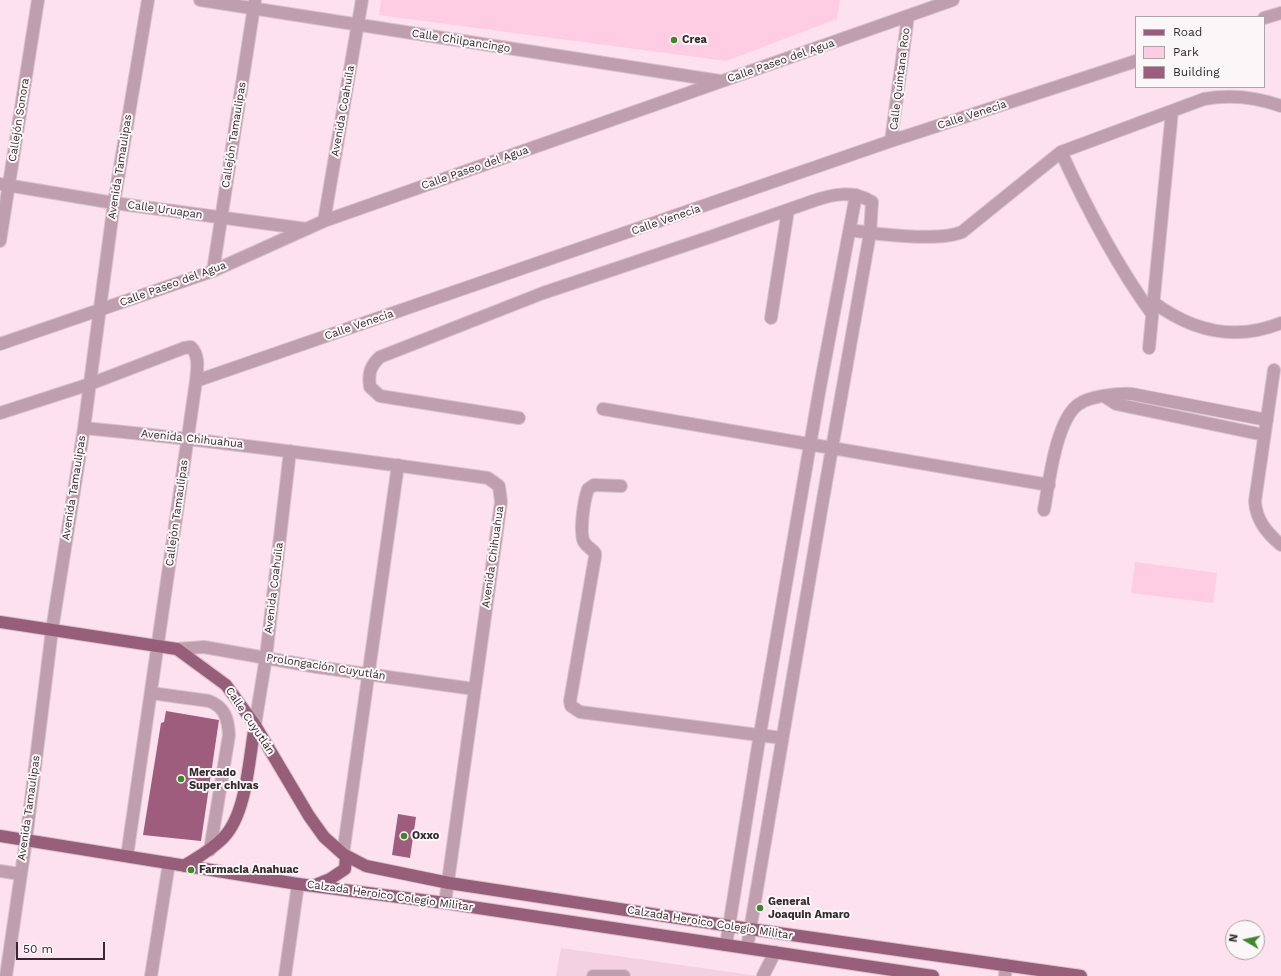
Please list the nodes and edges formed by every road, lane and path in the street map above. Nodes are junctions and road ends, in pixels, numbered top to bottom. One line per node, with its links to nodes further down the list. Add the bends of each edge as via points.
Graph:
1 (38, 0): 17 (street, Callejón Sonora)
2 (148, 0): 19 (street, Avenida Tamaulipas)
3 (200, 0): 6 (street, Calle Chilpancingo)
4 (362, 0): 10 (street, Avenida Coahuila)
5 (953, 0): 8 (street, Calle Paseo del Agua)
6 (255, 4): 10 (street, Calle Chilpancingo); 21 (street, Callejón Tamaulipas)
7 (1281, 13): 9 (street)
8 (908, 16): 12 (street, Calle Paseo del Agua); 15 (street, Calle Quintana Roo)
9 (1265, 18)
10 (358, 25): 12 (street, Calle Chilpancingo); 22 (street, Avenida Coahuila)
11 (1135, 60): 15 (street, Calle Venecia)
12 (722, 82): 22 (street, Calle Paseo del Agua)
13 (1281, 106): 14 (street, via 1240,96 1220,96)
14 (1172, 111): 16 (street); 28 (street)
15 (892, 141): 35 (street, Calle Venecia)
16 (1061, 152): 25 (street, via 957,234 948,236); 28 (street, via 1107,247 1128,282)
17 (5, 184): 19 (street, Calle Uruapan); 26 (street, Callejón Sonora)
18 (856, 195): 20 (street, via 829,195); 24 (street); 25 (street, via 872,202)
19 (114, 203): 21 (street, Calle Uruapan); 29 (street, Avenida Tamaulipas)
20 (788, 210): 30 (street); 42 (street, via 543,293 380,357 373,363 368,375 370,387 380,396)
21 (221, 218): 23 (street, Calle Uruapan); 27 (street, Callejón Tamaulipas)
22 (324, 221): 23 (street, Calle Paseo del Agua)
23 (307, 229): 27 (street, Calle Paseo del Agua)
24 (850, 230): 25 (street); 37 (street)
25 (870, 233): 38 (street)
26 (0, 241)
27 (213, 271): 29 (street, Calle Paseo del Agua)
28 (1153, 308): 31 (street, via 1209,330 1250,331); 33 (street)
29 (99, 310): 32 (street, Calle Paseo del Agua); 36 (street, Avenida Tamaulipas)
30 (771, 318)
31 (1281, 323)
32 (0, 344)
33 (1149, 348)
34 (1274, 370): 43 (street)
35 (196, 381): 36 (street, Callejón Tamaulipas, via 196,352 191,348 184,348); 46 (street, Callejón Tamaulipas)
36 (90, 384): 41 (street, Callejón Tamaulipas); 44 (street, Avenida Tamaulipas)
37 (820, 387): 38 (street); 47 (street)
38 (842, 391): 48 (street)
39 (1104, 396): 43 (street, via 1132,394); 45 (street, via 1123,405); 51 (street, via 1079,403 1068,414 1061,429)
40 (603, 409): 47 (street)
41 (0, 413)
42 (519, 418)
43 (1267, 420): 45 (street)
44 (84, 428): 46 (street, Avenida Chihuahua); 60 (street, Avenida Tamaulipas)
45 (1264, 436): 56 (street, via 1256,510 1267,532)
46 (188, 438): 49 (street, Avenida Chihuahua); 61 (street, Callejón Tamaulipas)
47 (811, 445): 48 (street); 53 (street)
48 (831, 449): 51 (street); 54 (street)
49 (290, 451): 50 (street, Avenida Chihuahua); 63 (street, Avenida Coahuila)
50 (398, 465): 66 (street); 67 (street, Avenida Chihuahua, via 488,478 499,486 501,502)
51 (1049, 485): 55 (street)
52 (620, 486): 70 (street, via 594,485 588,489 586,495 582,533 586,546 595,553 571,706 580,712)
53 (801, 502): 54 (street); 57 (street)
54 (822, 505): 58 (street)
55 (1044, 510)
56 (1281, 545)
57 (788, 575): 58 (street); 64 (street)
58 (809, 578): 65 (street)
59 (0, 622): 60 (main road, Calle Cuyutlán)
60 (52, 630): 61 (main road, Calle Cuyutlán); 73 (street, Avenida Tamaulipas)
61 (158, 646): 62 (main road, Calle Cuyutlán); 68 (street, Callejón Tamaulipas)
62 (177, 649): 63 (street, Prolongación Cuyutlán, via 204,647); 69 (main road, Calle Cuyutlán, via 226,685)
63 (266, 657): 66 (street, Prolongación Cuyutlán); 69 (street, Avenida Coahuila)
64 (772, 668): 65 (street); 70 (street)
65 (793, 673): 71 (street)
66 (368, 674): 67 (street, Prolongación Cuyutlán); 75 (street)
67 (474, 689): 81 (street, Avenida Chihuahua)
68 (151, 693): 74 (street, via 218,704 229,722); 76 (street, Callejón Tamaulipas)
69 (255, 725): 74 (main road, via 242,801 236,820 225,836); 75 (main road, Calle Cuyutlán, via 309,816 324,837)
70 (760, 734): 71 (street); 83 (street)
71 (782, 738): 85 (street)
72 (0, 836): 73 (main road, Calzada Heroico Colegio Militar)
73 (26, 840): 76 (main road, Calzada Heroico Colegio Militar); 80 (street, Avenida Tamaulipas)
74 (210, 850): 78 (main road)
75 (344, 855): 81 (main road, Calzada Heroico Colegio Militar, via 366,866); 84 (main road, via 347,863 341,874)
76 (127, 856): 77 (main road, Calzada Heroico Colegio Militar)
77 (169, 863): 78 (main road, Calzada Heroico Colegio Militar); 94 (street)
78 (184, 866): 82 (main road, Calzada Heroico Colegio Militar)
79 (0, 871): 80 (street)
80 (20, 874): 93 (street, Avenida Tamaulipas)
81 (449, 883): 86 (street, Avenida Chihuahua); 87 (main road, Calzada Heroico Colegio Militar)
82 (298, 884): 84 (main road, Calzada Heroico Colegio Militar); 95 (street)
83 (735, 885): 85 (street); 87 (street)
84 (313, 886): 86 (main road, Calzada Heroico Colegio Militar)
85 (756, 888): 88 (street)
86 (445, 903): 89 (main road, Calzada Heroico Colegio Militar)
87 (728, 926): 88 (main road, Calzada Heroico Colegio Militar); 89 (street)
88 (750, 929): 90 (street); 92 (main road, Calzada Heroico Colegio Militar)
89 (726, 944): 90 (main road, Calzada Heroico Colegio Militar)
90 (747, 948): 91 (main road, Calzada Heroico Colegio Militar)
91 (775, 952): 98 (street); 99 (main road, Calzada Heroico Colegio Militar)
92 (1006, 971): 100 (main road, Calzada Heroico Colegio Militar)
93 (6, 976)
94 (151, 976)
95 (285, 976)
96 (593, 976): 97 (street)
97 (624, 976)
98 (763, 976)
99 (933, 976)
100 (1081, 976)

